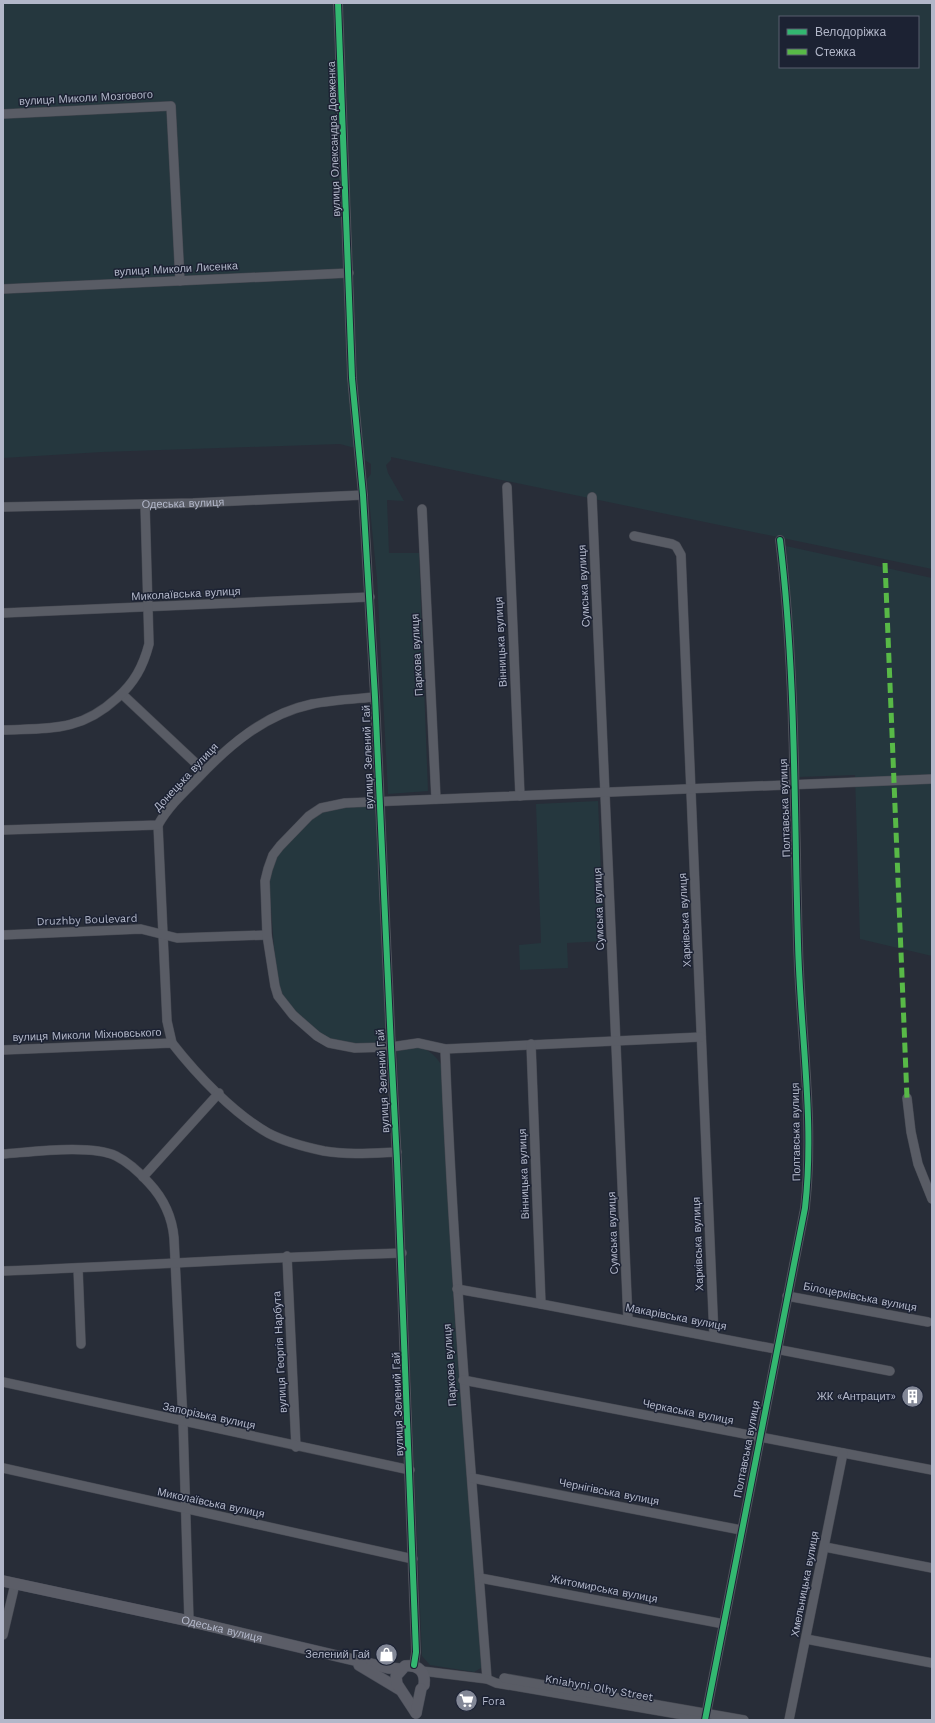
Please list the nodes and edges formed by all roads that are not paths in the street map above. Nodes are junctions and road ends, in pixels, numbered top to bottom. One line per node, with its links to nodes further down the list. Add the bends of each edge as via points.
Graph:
1 (338, 3): 3 (street, вулиця Олександра Довженка)
2 (3, 114): 4 (street, вулиця Миколи Мозгового, via 171,106)
3 (349, 273): 4 (street, вулиця Миколи Лисенка); 7 (street, вулиця Олександра Довженка, via 352,378)
4 (180, 281): 5 (street, вулиця Миколи Лисенка)
5 (3, 289)
6 (507, 487): 25 (street, Вінницька вулиця)
7 (364, 495): 9 (street, Одеська вулиця); 14 (street, вулиця Зелений Гай)
8 (592, 497): 24 (street, Сумська вулиця)
9 (145, 504): 10 (street, Одеська вулиця); 15 (street)
10 (3, 507)
11 (422, 509): 26 (street, Паркова вулиця)
12 (634, 536): 23 (street, Харківська вулиця, via 672,544 681,555)
13 (780, 540): 22 (street, Полтавська вулиця, via 785,582)
14 (370, 597): 15 (street, Миколаївська вулиця); 18 (street, вулиця Зелений Гай)
15 (149, 608): 16 (street, Миколаївська вулиця); 17 (street, via 149,644 145,658 135,679)
16 (3, 613)
17 (122, 694): 19 (street, via 101,712 80,723 51,728); 20 (street)
18 (375, 697): 20 (street, Донецька вулиця, via 313,704 277,715 243,736); 27 (street, вулиця Зелений Гай)
19 (3, 730)
20 (204, 771): 28 (street, Донецька вулиця, via 169,808)
21 (932, 779): 22 (street, Полтавська вулиця)
22 (795, 785): 23 (street, Полтавська вулиця); 52 (street, Полтавська вулиця, via 798,945 808,1163 805,1208)
23 (690, 789): 24 (street, Полтавська вулиця); 33 (street, Харківська вулиця)
24 (606, 794): 25 (street, Полтавська вулиця); 34 (street, Сумська вулиця)
25 (520, 796): 26 (street, Полтавська вулиця)
26 (436, 800): 27 (street, Полтавська вулиця)
27 (379, 801): 32 (street, Полтавська вулиця, via 345,803 321,808 300,824 280,846 273,855 265,881); 37 (street, вулиця Зелений Гай)
28 (158, 825): 29 (street, Донецька вулиця); 31 (street)
29 (3, 830)
30 (3, 934): 31 (street, Druzhby Boulevard, via 141,929)
31 (164, 935): 32 (street, Druzhby Boulevard, via 177,938); 35 (street, via 167,1021)
32 (267, 935): 37 (street, Полтавська вулиця, via 275,986 285,1006 297,1019 329,1043 355,1048)
33 (702, 1037): 34 (street, Полтавська вулиця); 56 (street, Харківська вулиця)
34 (616, 1040): 36 (street, Полтавська вулиця); 54 (street, Сумська вулиця)
35 (172, 1044): 39 (street, вулиця Миколи Міхновського); 40 (street, вулиця Миколи Міхновського)
36 (531, 1044): 38 (street, Полтавська вулиця); 53 (street, Вінницька вулиця)
37 (391, 1047): 38 (street, Полтавська вулиця, via 418,1043); 42 (street, вулиця Зелений Гай)
38 (445, 1048): 51 (street, Паркова вулиця, via 449,1171)
39 (3, 1050)
40 (219, 1093): 42 (street, вулиця Миколи Міхновського, via 244,1116 269,1133 304,1146 344,1153); 44 (street)
41 (907, 1098): 45 (street, via 918,1164)
42 (397, 1152): 46 (street, вулиця Зелений Гай)
43 (3, 1154): 44 (street, via 101,1151 116,1156)
44 (143, 1177): 48 (street, via 170,1213)
45 (932, 1200)
46 (402, 1253): 47 (street); 67 (street, вулиця Зелений Гай)
47 (287, 1256): 48 (street); 64 (street, вулиця Георгія Нарбута)
48 (174, 1264): 49 (street); 62 (street)
49 (78, 1268): 50 (street); 57 (street)
50 (3, 1271)
51 (457, 1289): 53 (street, Макарівська вулиця); 60 (street, Паркова вулиця)
52 (787, 1296): 55 (street, Білоцерківська вулиця); 58 (street, Полтавська вулиця)
53 (541, 1304): 54 (street, Макарівська вулиця)
54 (628, 1320): 56 (street, Макарівська вулиця)
55 (928, 1322)
56 (714, 1337): 58 (street, Макарівська вулиця)
57 (81, 1344)
58 (776, 1349): 59 (street, Макарівська вулиця); 63 (street, Полтавська вулиця)
59 (890, 1371)
60 (463, 1380): 63 (street, Черкаська вулиця); 69 (street, Паркова вулиця)
61 (3, 1382): 62 (street, Запорізька вулиця)
62 (183, 1422): 64 (street, Запорізька вулиця); 70 (street)
63 (759, 1438): 65 (street, Черкаська вулиця); 71 (street, Полтавська вулиця)
64 (296, 1447): 67 (street, Запорізька вулиця)
65 (843, 1453): 68 (street, Черкаська вулиця); 72 (street, Хмельницька вулиця)
66 (3, 1468): 70 (street, Миколаївська вулиця)
67 (410, 1470): 73 (street, вулиця Зелений Гай)
68 (932, 1470)
69 (472, 1478): 71 (street, Чернігівська вулиця); 75 (street, Паркова вулиця)
70 (185, 1510): 73 (street, Миколаївська вулиця); 78 (street)
71 (741, 1530): 79 (street, Полтавська вулиця)
72 (825, 1546): 74 (street); 81 (street, Хмельницька вулиця)
73 (413, 1559): 84 (street, вулиця Зелений Гай)
74 (932, 1568)
75 (480, 1578): 79 (street, Житомирська вулиця); 87 (street, Паркова вулиця)
76 (3, 1581): 77 (main road, Одеська вулиця)
77 (15, 1584): 78 (main road, Одеська вулиця); 80 (street)
78 (189, 1621): 82 (main road, Одеська вулиця)
79 (724, 1624): 91 (street, Полтавська вулиця)
80 (3, 1635)
81 (806, 1639): 83 (street); 93 (street, Хмельницька вулиця)
82 (348, 1658): 85 (main road, Одеська вулиця); 89 (main road, Одеська вулиця)
83 (932, 1663)
84 (418, 1668): 85 (main road, via 405,1666); 86 (street, Kniahyni Olhy Street); 88 (main road, via 424,1675)
85 (401, 1669): 89 (main road, via 396,1679)
86 (443, 1673): 87 (street, Kniahyni Olhy Street); 88 (street)
87 (487, 1679): 91 (street, Kniahyni Olhy Street, via 496,1683)
88 (422, 1687): 89 (main road, via 412,1694); 90 (main road)
89 (401, 1690): 90 (main road)
90 (417, 1717)
91 (706, 1717): 92 (street, Kniahyni Olhy Street)
92 (744, 1720)
93 (790, 1720)

